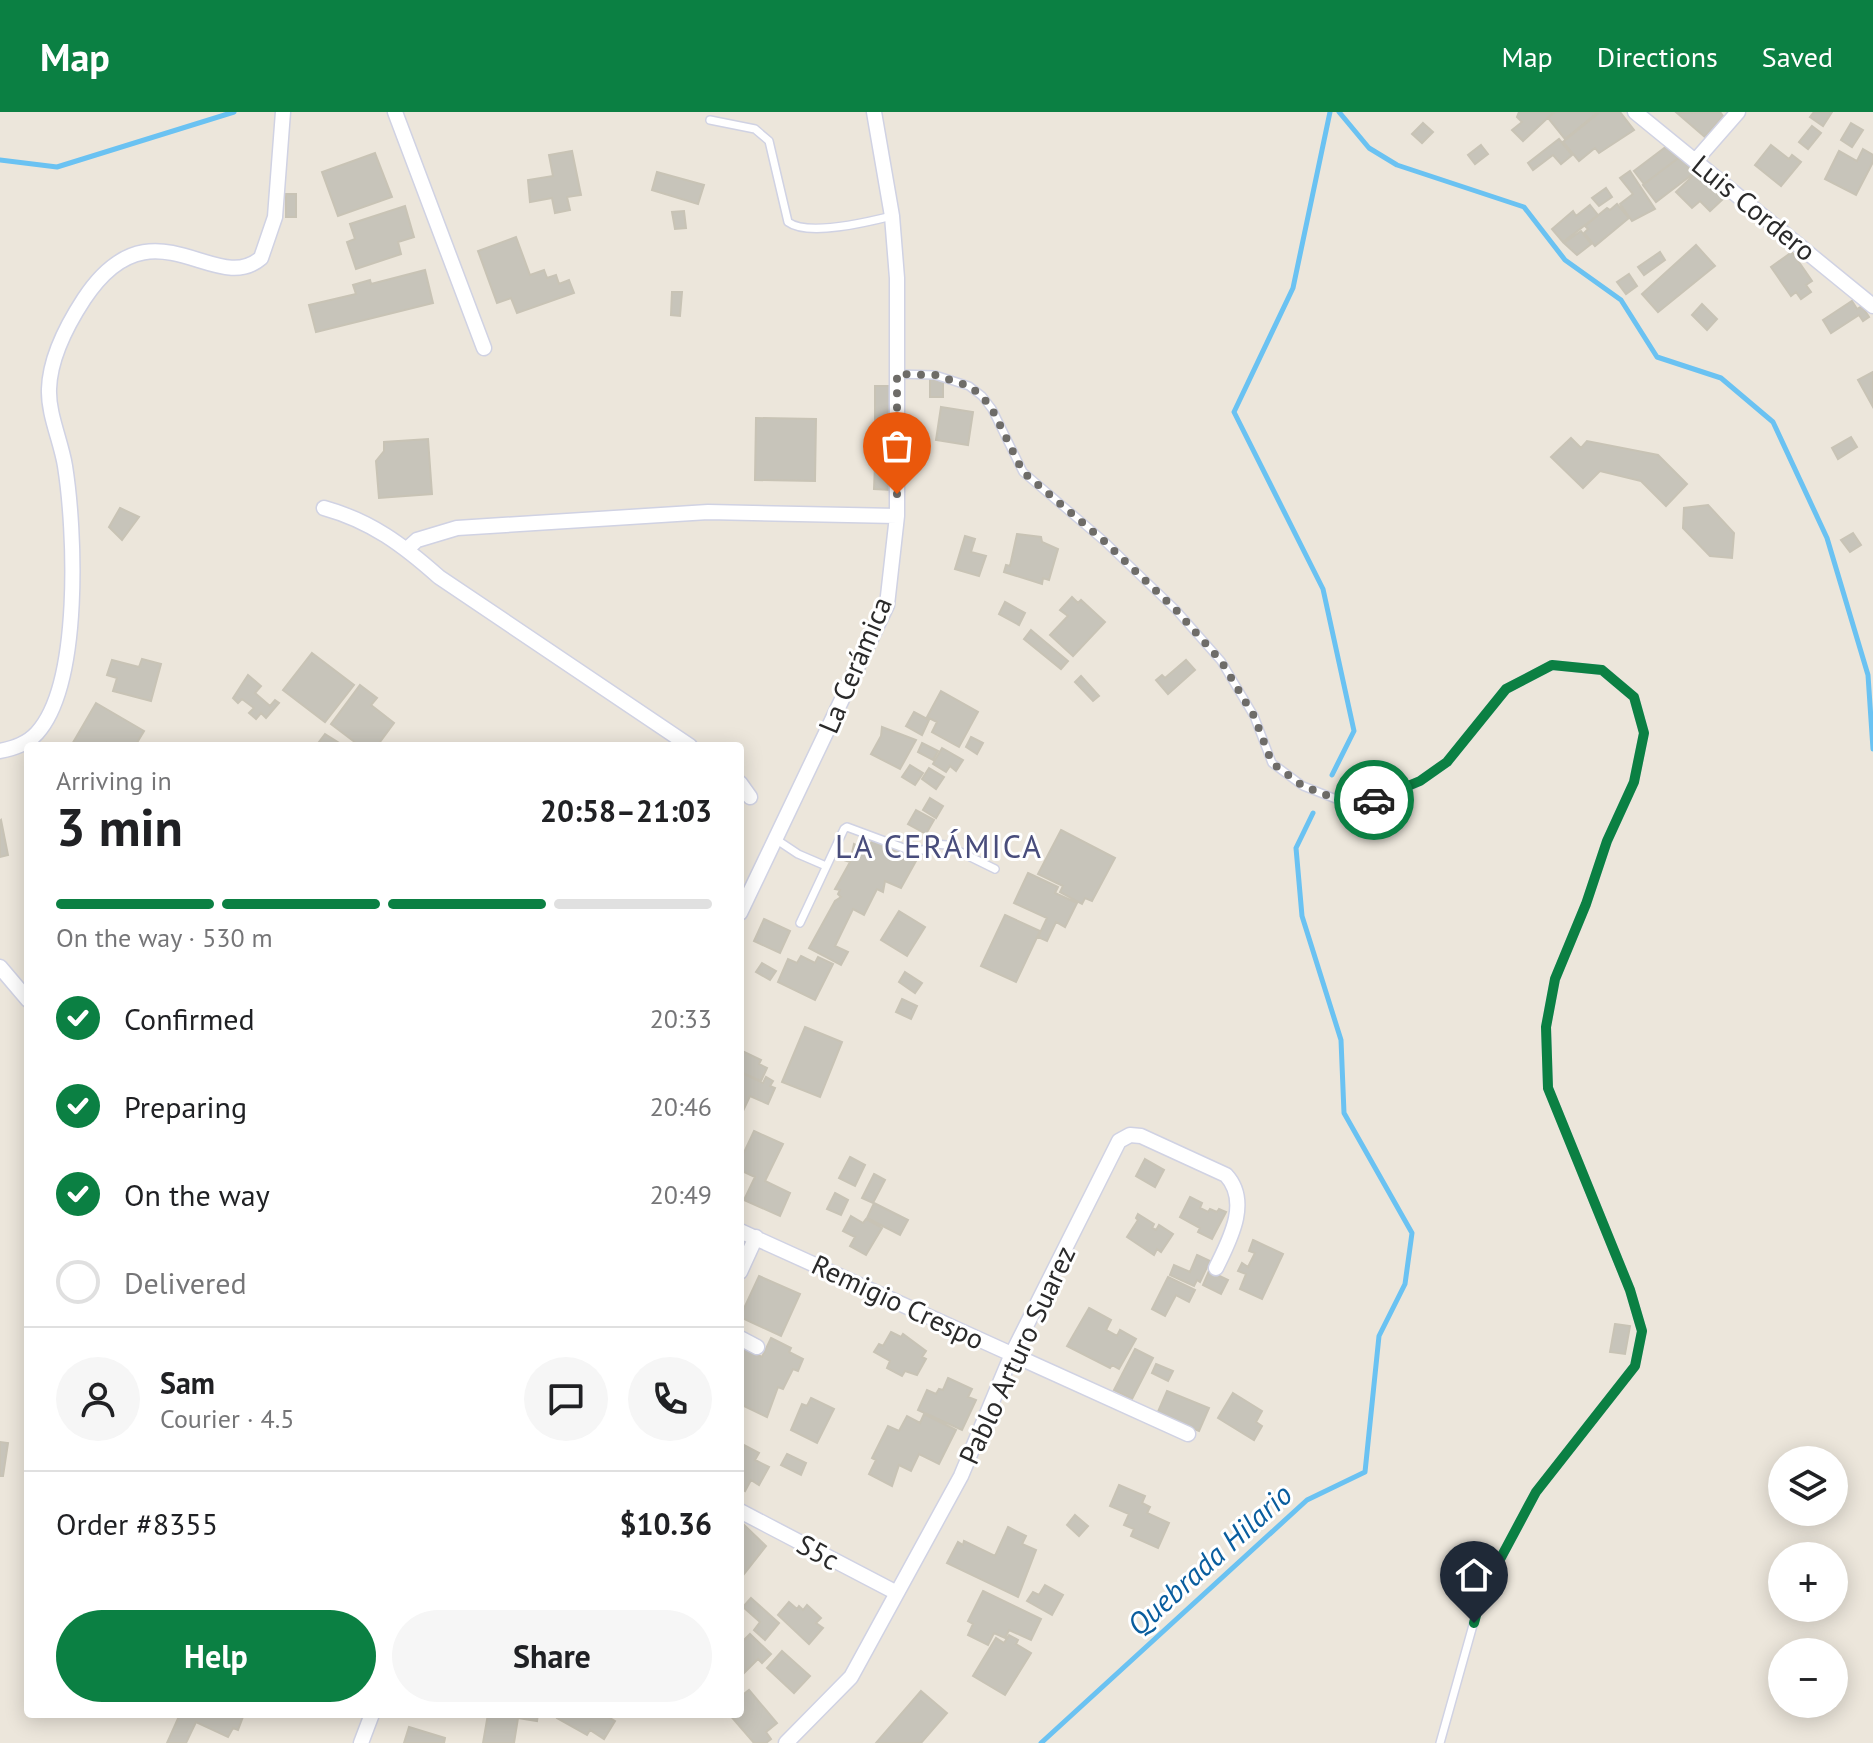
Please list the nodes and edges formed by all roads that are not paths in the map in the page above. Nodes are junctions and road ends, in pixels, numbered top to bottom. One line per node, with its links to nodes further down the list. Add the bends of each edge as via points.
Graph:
1 (283, 112): 15 (street, via 275,217 261,258 230,267 165,251 131,254 85,298 54,355 49,391 74,545 66,659 39,731)
2 (395, 112): 10 (street)
3 (874, 112): 8 (street, La Cerámica)
4 (1635, 112): 7 (street, Luis Cordero)
5 (1738, 112): 7 (street)
6 (710, 120): 8 (lane, via 755,129 769,141 788,222 794,227)
7 (1696, 160): 9 (street, Luis Cordero)
8 (892, 216): 11 (street, La Cerámica)
9 (1873, 306)
10 (484, 348)
11 (897, 374): 13 (street, La Cerámica); 41 (lane, via 935,375 982,396 1023,472 1176,610 1221,661 1254,716 1272,763 1303,786 1336,799 1380,800 1420,781 1447,762 1506,689 1552,665 1602,670 1634,697 1644,733 1634,782 1555,979 1546,1027 1548,1088 1642,1331 1635,1366 1536,1492 1482,1593)
12 (324, 508): 14 (street, via 357,517)
13 (897, 516): 14 (street, via 708,512 457,528 417,540); 21 (street, La Cerámica, via 887,605)
14 (407, 549): 16 (street, via 439,577)
15 (27, 742)
16 (684, 742)
17 (24, 743): 18 (street)
18 (0, 751)
19 (744, 789): 20 (street)
20 (750, 797)
21 (777, 840): 22 (lane); 24 (street, La Cerámica)
22 (826, 866): 23 (lane, via 847,827 909,850 946,845); 25 (lane)
23 (995, 869)
24 (744, 905)
25 (800, 923)
26 (0, 967): 27 (street)
27 (24, 995)
28 (744, 1232): 29 (street, Remigio Crespo)
29 (756, 1237): 30 (street); 34 (street, Remigio Crespo)
30 (744, 1263)
31 (1216, 1268): 34 (street, Pablo Arturo Suarez, via 1238,1214 1233,1182 1130,1135 1119,1141)
32 (744, 1340): 33 (street)
33 (757, 1347)
34 (1012, 1354): 35 (street, Remigio Crespo); 37 (street, Pablo Arturo Suarez, via 961,1476)
35 (1188, 1434)
36 (744, 1513): 37 (street, S5c)
37 (897, 1593): 40 (street, Pablo Arturo Suarez, via 851,1677)
38 (370, 1718): 39 (street)
39 (361, 1743)
40 (786, 1743)
41 (1440, 1743)

